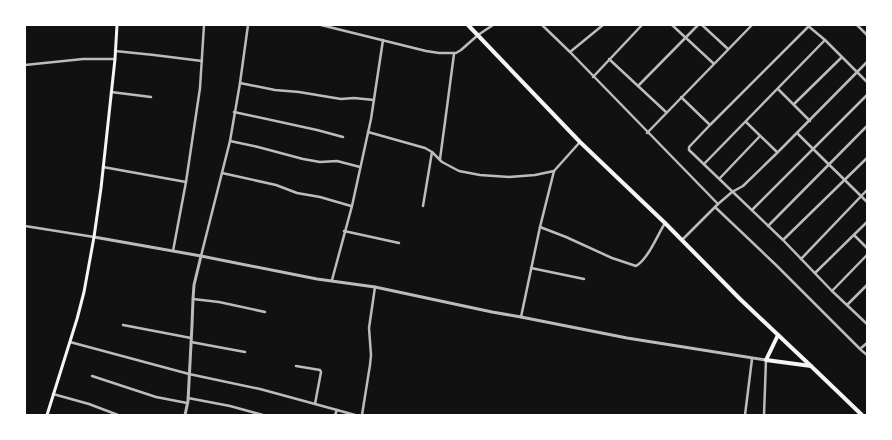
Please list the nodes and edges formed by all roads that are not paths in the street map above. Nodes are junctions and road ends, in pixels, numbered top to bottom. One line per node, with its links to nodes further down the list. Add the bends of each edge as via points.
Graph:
1 (117, 25): 22 (main road)
2 (204, 25): 28 (street)
3 (248, 25): 35 (street)
4 (321, 25): 19 (street)
5 (468, 25): 16 (main road)
6 (493, 25): 16 (street)
7 (542, 25): 23 (street)
8 (603, 25): 23 (street)
9 (642, 25): 27 (street)
10 (672, 25): 18 (street)
11 (698, 25): 18 (street)
12 (702, 25): 21 (street)
13 (752, 25): 21 (street)
14 (857, 25): 17 (street)
15 (808, 26): 20 (street); 48 (street)
16 (478, 35): 24 (street); 56 (main road)
17 (867, 35)
18 (685, 38): 30 (street); 36 (street)
19 (383, 40): 24 (street); 42 (street)
20 (825, 40): 25 (street); 37 (street)
21 (728, 49): 30 (street)
22 (115, 51): 26 (main road); 28 (street)
23 (570, 52): 33 (street)
24 (454, 54): 61 (street)
25 (842, 57): 32 (street); 43 (street)
26 (115, 59): 31 (street); 38 (main road)
27 (609, 59): 33 (street); 36 (street)
28 (202, 61): 70 (street)
29 (867, 62): 32 (street)
30 (714, 63): 41 (street)
31 (25, 65)
32 (857, 72): 34 (street); 46 (street)
33 (593, 77): 51 (street)
34 (867, 82)
35 (240, 83): 42 (street, via 341,99); 44 (street)
36 (638, 86): 45 (street)
37 (778, 89): 43 (street); 47 (street)
38 (111, 92): 40 (street); 64 (main road)
39 (867, 95): 57 (street)
40 (151, 97)
41 (681, 97): 45 (street); 48 (street)
42 (374, 100): 50 (street)
43 (794, 104): 46 (street)
44 (234, 112): 54 (street); 55 (street)
45 (666, 112): 51 (street)
46 (810, 121): 52 (street)
47 (746, 122): 53 (street); 62 (street)
48 (710, 125): 62 (street, via 689,147)
49 (867, 126): 63 (street)
50 (368, 132): 58 (street); 65 (street)
51 (647, 133): 77 (street)
52 (797, 133): 57 (street); 59 (street)
53 (760, 136): 59 (street); 68 (street)
54 (343, 137)
55 (230, 141): 65 (street, via 303,159 337,161); 67 (street)
56 (580, 142): 66 (street); 80 (main road)
57 (813, 149): 63 (street); 78 (street)
58 (432, 152): 61 (street); 76 (street)
59 (777, 153): 72 (street, via 743,186)
60 (867, 158): 69 (street)
61 (440, 159): 66 (street, via 456,170 480,175 509,178)
62 (704, 164): 68 (street)
63 (829, 165): 69 (street); 82 (street)
64 (103, 166): 70 (street); 86 (main road)
65 (360, 167): 75 (street)
66 (554, 171): 83 (street)
67 (222, 173): 75 (street); 93 (street)
68 (720, 178): 72 (street)
69 (846, 180): 73 (street); 88 (street)
70 (186, 182): 91 (street)
71 (867, 190): 73 (street)
72 (732, 192): 77 (street); 78 (street)
73 (861, 196): 74 (street); 94 (street)
74 (867, 202)
75 (352, 206): 84 (street)
76 (423, 206)
77 (716, 206): 87 (street); 112 (street)
78 (752, 210): 82 (street)
79 (867, 222): 85 (street)
80 (665, 223): 83 (street, via 638,266); 87 (main road)
81 (25, 226): 86 (street)
82 (768, 226): 88 (street)
83 (540, 227): 95 (street)
84 (344, 231): 89 (street); 98 (street)
85 (854, 235): 90 (street); 96 (street)
86 (94, 237): 91 (street); 110 (main road, via 84,292)
87 (682, 240): 108 (main road)
88 (783, 240): 94 (street)
89 (399, 242)
90 (867, 248)
91 (173, 251): 93 (street)
92 (867, 255): 101 (street)
93 (201, 256): 98 (street); 102 (street)
94 (801, 258): 96 (street)
95 (531, 268): 97 (street); 105 (street)
96 (815, 273): 101 (street)
97 (584, 279)
98 (332, 280): 100 (street)
99 (867, 285): 103 (street)
100 (375, 287): 105 (street); 132 (street, via 369,328 370,365)
101 (832, 291): 103 (street)
102 (193, 299): 104 (street); 109 (street)
103 (847, 305): 106 (street)
104 (265, 312)
105 (521, 316): 115 (street)
106 (867, 323)
107 (123, 326): 109 (street)
108 (778, 335): 116 (main road); 118 (main road)
109 (191, 340): 113 (street); 119 (street)
110 (70, 342): 119 (street); 121 (main road)
111 (867, 343): 112 (street)
112 (860, 349): 114 (street)
113 (245, 352)
114 (867, 356)
115 (752, 359): 116 (street); 133 (street)
116 (766, 360): 118 (main road); 134 (street)
117 (296, 366): 124 (street, via 321,372)
118 (812, 367): 135 (main road)
119 (189, 374): 122 (street); 124 (street, via 260,388)
120 (92, 376): 123 (street, via 156,397)
121 (53, 394): 126 (main road); 127 (street)
122 (188, 398): 123 (street); 129 (street)
123 (187, 403): 128 (street)
124 (315, 404): 125 (street)
125 (337, 410): 130 (street); 131 (street)
126 (49, 414)
127 (118, 415)
128 (185, 415)
129 (263, 415)
130 (335, 415)
131 (355, 415)
132 (362, 415)
133 (745, 415)
134 (764, 415)
135 (862, 415)

